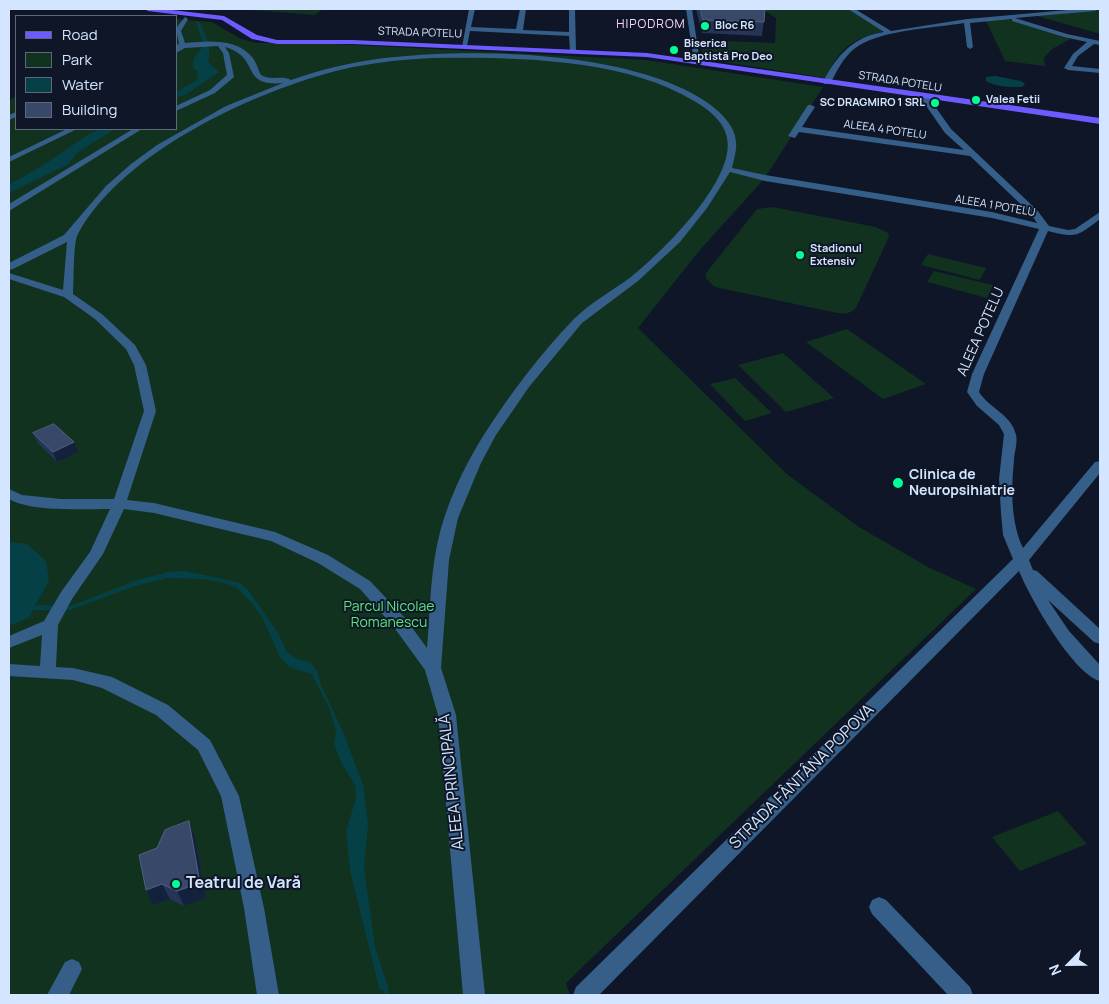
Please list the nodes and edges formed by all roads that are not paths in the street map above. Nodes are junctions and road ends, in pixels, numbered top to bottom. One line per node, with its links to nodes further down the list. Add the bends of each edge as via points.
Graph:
1 (148, 9): 8 (main road, STRADA POTELU)
2 (472, 9): 13 (street)
3 (522, 9): 14 (street)
4 (572, 9): 16 (street)
5 (689, 9): 23 (street)
6 (850, 9): 15 (street)
7 (1094, 9): 11 (street)
8 (176, 15)
9 (178, 15): 10 (main road, STRADA POTELU)
10 (186, 17): 19 (main road, STRADA POTELU, via 224,18 255,37 277,42); 20 (street, via 178,31)
11 (1008, 18): 12 (street); 17 (street)
12 (967, 21): 15 (street); 21 (street)
13 (468, 30): 14 (street); 19 (street)
14 (519, 32): 16 (street)
15 (889, 32): 26 (street, via 862,39 853,45)
16 (572, 34): 22 (street)
17 (1096, 42): 24 (street, via 1075,55 1068,68)
18 (220, 44): 20 (street); 25 (street, via 249,58 260,78); 29 (street, via 226,53 231,75 213,92)
19 (464, 46): 22 (main road, STRADA POTELU)
20 (179, 47)
21 (970, 47)
22 (573, 51): 23 (main road, STRADA POTELU, via 648,55)
23 (697, 62): 26 (main road, STRADA POTELU)
24 (1100, 71)
25 (296, 82): 35 (street, via 356,64 447,56 558,60 618,69 654,80 707,105 723,121 732,140); 39 (street, via 224,111 157,149 99,198)
26 (827, 82): 27 (main road, STRADA POTELU)
27 (924, 97): 30 (main road, STRADA POTELU); 33 (street, ALEEA 1 POTELU, via 948,131)
28 (811, 107): 33 (street, ALEEA 4 POTELU, via 794,133)
29 (178, 108)
30 (1100, 121)
31 (71, 130): 34 (street)
32 (136, 130): 36 (street)
33 (971, 154): 38 (street, ALEEA 1 POTELU, via 1034,212)
34 (9, 160)
35 (727, 169): 38 (street, ALEEA 1 POTELU); 50 (street, via 696,219 677,241 635,278 582,317 508,407 460,491 444,542)
36 (9, 208)
37 (1100, 215): 38 (street, via 1078,232)
38 (1045, 227): 46 (street, ALEEA POTELU, via 978,374 973,392 980,403 1004,422 1010,434 1006,465 1009,530)
39 (72, 234): 40 (street); 42 (street)
40 (9, 267)
41 (9, 276): 42 (street)
42 (68, 295): 45 (street, via 99,317 131,347 140,365 150,411)
43 (1100, 465): 46 (street, STRADA FÂNTÂNA POPOVA)
44 (9, 493): 45 (street, ALEEA PRINCIPALĂ, via 19,499 61,504)
45 (119, 504): 47 (street, via 96,554 66,596); 50 (street, ALEEA PRINCIPALĂ, via 154,508 275,537 323,559 365,585 399,622)
46 (1021, 560): 48 (street, via 1040,584); 53 (street, via 1044,609 1062,636); 59 (street, STRADA FÂNTÂNA POPOVA)
47 (50, 626): 49 (street); 52 (street)
48 (1100, 638)
49 (9, 642)
50 (433, 668): 58 (street, ALEEA PRINCIPALĂ, via 447,715 453,760 457,834)
51 (9, 670): 52 (street)
52 (48, 672): 57 (street, via 106,682 162,710 204,745 230,796 254,908)
53 (1100, 675)
54 (879, 907): 60 (street)
55 (72, 969): 56 (street)
56 (58, 995)
57 (268, 995)
58 (474, 995)
59 (584, 995)
60 (962, 995)

